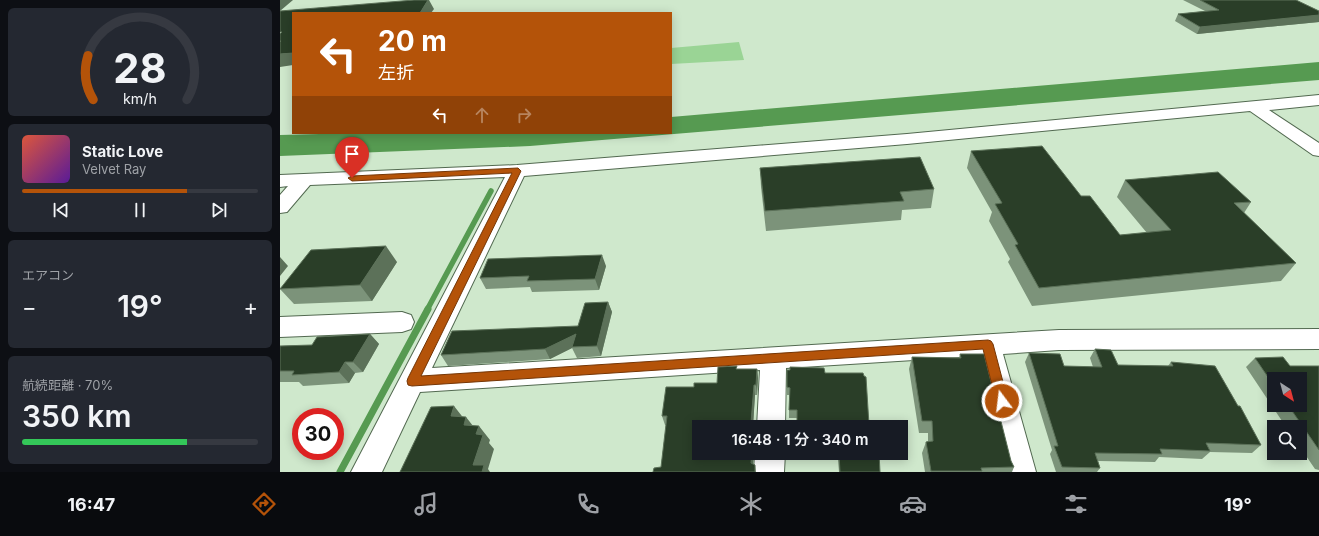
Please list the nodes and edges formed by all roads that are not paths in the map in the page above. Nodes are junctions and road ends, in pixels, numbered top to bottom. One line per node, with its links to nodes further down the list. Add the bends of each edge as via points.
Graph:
1 (1319, 100): 2 (street)
2 (1253, 106): 3 (street); 4 (street, via 907,139)
3 (1319, 151)
4 (518, 171): 5 (street); 13 (street)
5 (305, 180): 6 (street); 7 (street)
6 (280, 182)
7 (280, 208)
8 (402, 322): 9 (street)
9 (280, 327)
10 (1319, 339): 11 (street, via 1059,340)
11 (988, 344): 12 (street); 18 (street)
12 (773, 358): 13 (street); 14 (street)
13 (412, 381): 16 (street)
14 (771, 420)
15 (770, 460): 17 (street)
16 (366, 472)
17 (769, 472)
18 (1021, 472)

